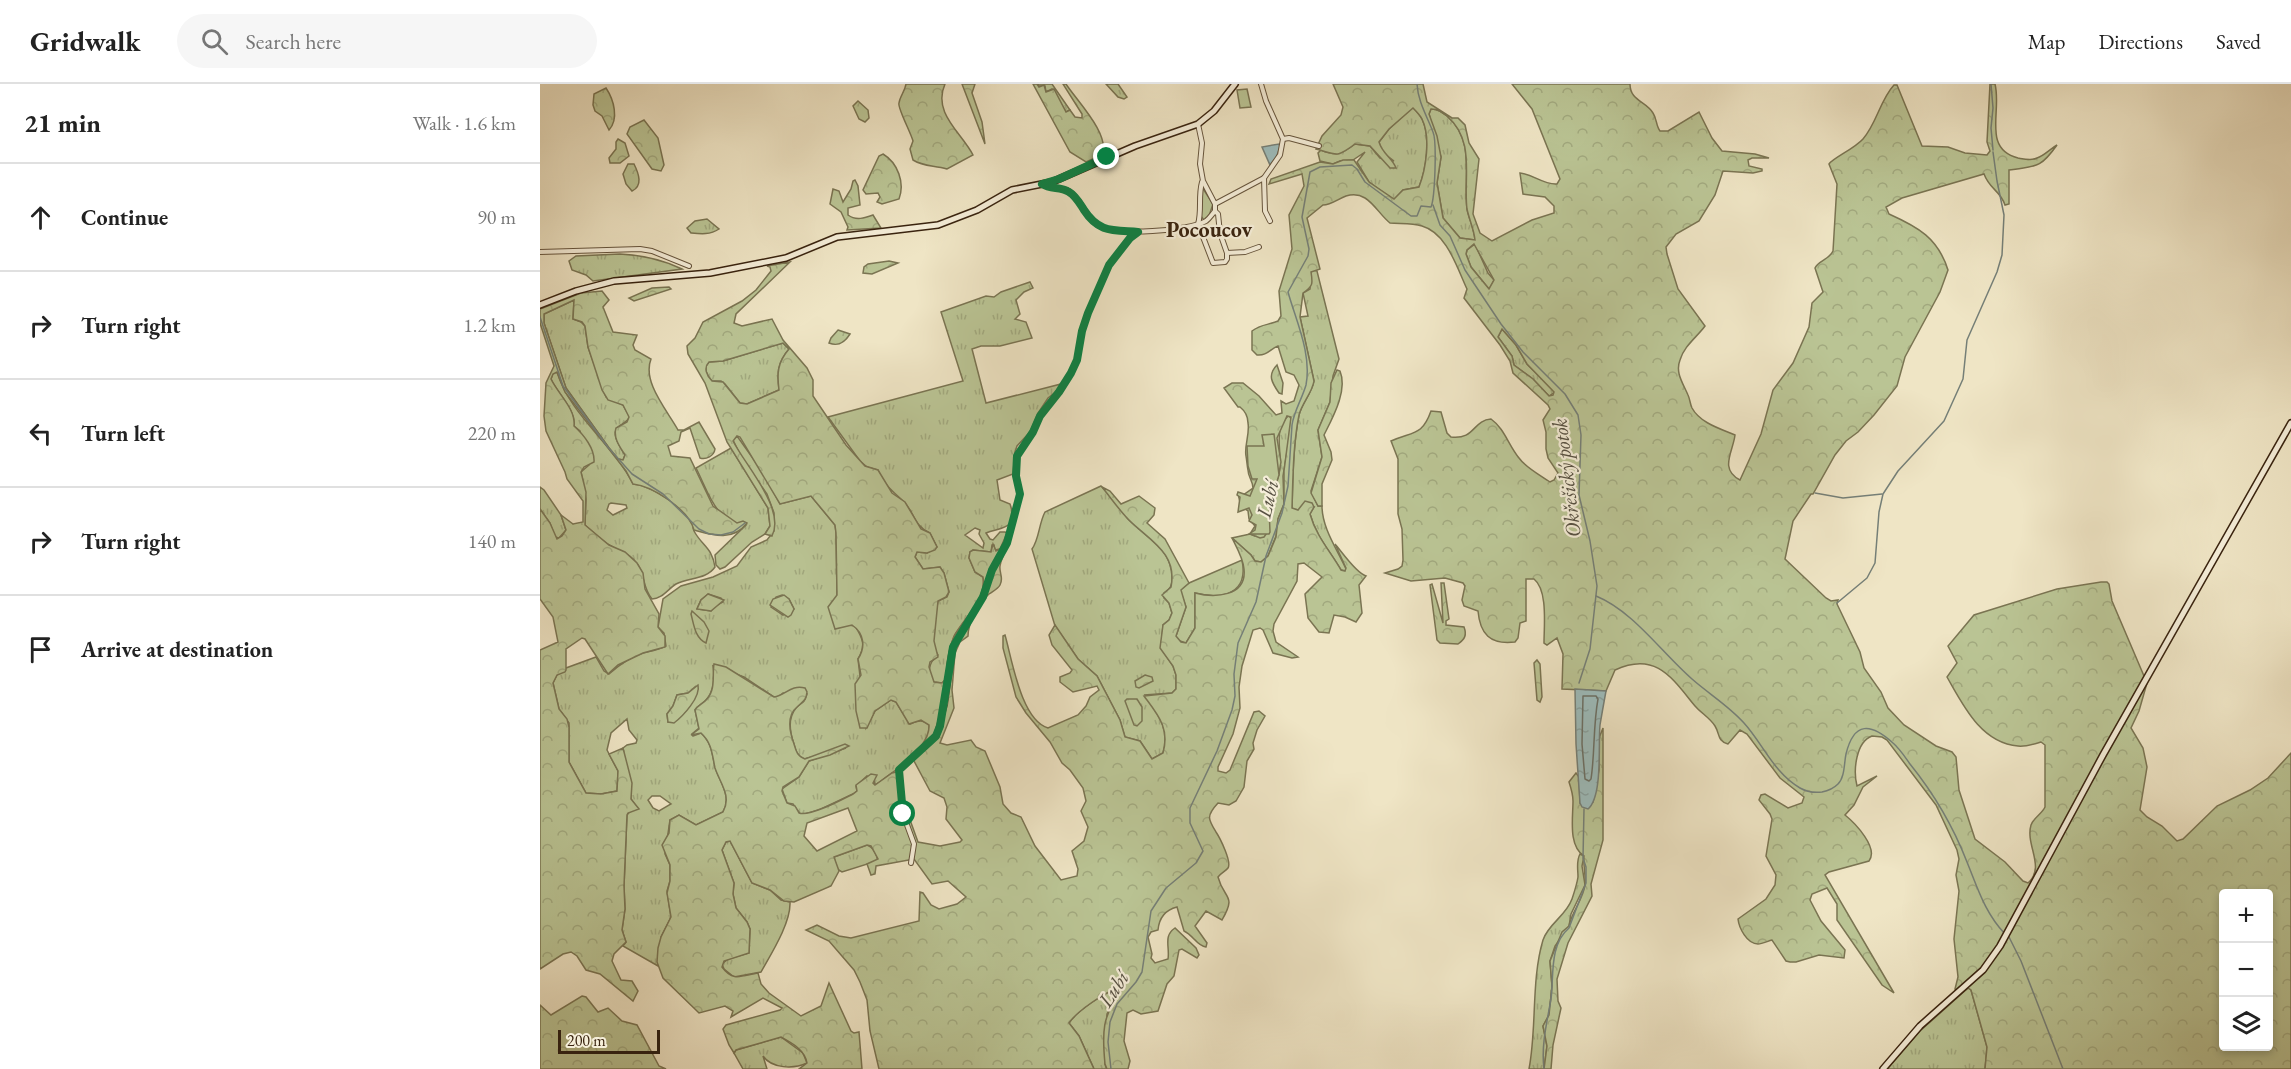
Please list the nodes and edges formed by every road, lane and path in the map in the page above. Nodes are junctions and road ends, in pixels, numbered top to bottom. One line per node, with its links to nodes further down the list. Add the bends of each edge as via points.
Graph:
1 (1235, 84): 3 (street, via 1214,111)
2 (1261, 84): 4 (street)
3 (1198, 123): 7 (street); 8 (street)
4 (1283, 140): 5 (street); 6 (street, via 1277,160)
5 (1319, 146)
6 (1264, 177): 9 (street); 11 (street, via 1265,211)
7 (1203, 181): 9 (street); 12 (street)
8 (1042, 184): 13 (street, via 1071,192 1101,228); 18 (street, via 1012,190 977,210 938,225 837,237 786,258 710,273 614,281)
9 (1215, 204): 10 (street)
10 (1215, 211): 12 (street); 16 (street)
11 (1270, 221)
12 (1198, 224): 13 (street); 16 (street, via 1213,263 1225,262)
13 (1138, 232): 20 (street, via 1109,265 1088,313 1071,373 1017,456 1020,494 1007,543 983,597 953,647 945,705 936,736 899,770 903,814 914,844)
14 (1259, 247): 16 (street)
15 (540, 252): 17 (street, via 640,249)
16 (1227, 253)
17 (689, 266)
18 (543, 303)
19 (2291, 423): 21 (street, via 2108,745 2000,946 1983,970 1927,1020)
20 (910, 863)
21 (1883, 1069)

